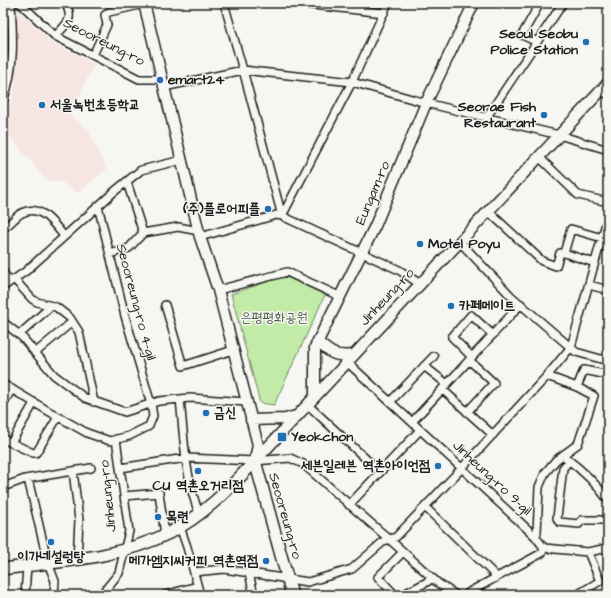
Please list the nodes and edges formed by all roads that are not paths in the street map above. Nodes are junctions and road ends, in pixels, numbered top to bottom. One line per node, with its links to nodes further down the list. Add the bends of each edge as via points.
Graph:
1 (11, 3): 21 (street, via 13,44 8,88)
2 (20, 3): 14 (street, Seooreung-ro)
3 (65, 3): 14 (street, via 70,10 68,22)
4 (144, 3): 16 (street, via 105,15 107,25); 19 (main road, Seooreung-ro)
5 (224, 3): 17 (street)
6 (295, 3): 13 (street)
7 (388, 3): 13 (street)
8 (474, 3): 22 (main road, Eungam-ro)
9 (540, 3): 15 (street, via 522,35)
10 (563, 3): 15 (street)
11 (605, 3): 12 (street)
12 (608, 4)
13 (384, 13): 18 (street)
14 (56, 36): 16 (street, Seooreung-ro)
15 (537, 42): 23 (street)
16 (92, 55): 19 (street, Seooreung-ro, via 139,79)
17 (244, 70): 18 (street, Seooreung-ro); 19 (street, Seooreung-ro); 32 (street)
18 (352, 82): 22 (street, Seooreung-ro); 32 (street)
19 (163, 83): 27 (main road, Seooreung-ro)
20 (606, 90): 24 (main road, Jinheung-ro)
21 (3, 101)
22 (426, 103): 23 (street, Seooreung-ro); 40 (main road, Eungam-ro)
23 (482, 117): 24 (street)
24 (559, 135): 25 (street); 26 (main road, Jinheung-ro)
25 (608, 150)
26 (539, 157): 29 (street, via 578,195); 31 (main road, Jinheung-ro)
27 (182, 160): 28 (street, via 141,170); 36 (main road, Seooreung-ro)
28 (127, 182): 30 (street); 35 (street, Seooreung-ro 4-gil)
29 (608, 202)
30 (98, 206): 37 (street); 42 (street, Seooreung-ro 4-gil)
31 (488, 211): 39 (main road, Jinheung-ro); 41 (street, via 542,261 556,266 560,253)
32 (282, 216): 36 (street, via 276,215); 40 (street)
33 (608, 218): 38 (street)
34 (3, 228): 37 (street, via 21,214 33,211 45,215)
35 (143, 233): 36 (street, via 178,227); 42 (street, via 130,248)
36 (200, 234): 49 (main road, Seooreung-ro)
37 (64, 236): 45 (street)
38 (602, 238): 41 (street, via 571,229); 43 (street)
39 (460, 242): 46 (main road, Jinheung-ro); 52 (street)
40 (362, 253): 46 (street, via 399,270); 51 (main road, Eungam-ro)
41 (564, 253): 43 (street)
42 (110, 254): 81 (street, Seooreung-ro 4-gil)
43 (595, 264): 47 (street)
44 (3, 272): 45 (street)
45 (12, 281): 48 (street); 54 (street, via 32,299)
46 (420, 284): 64 (main road, Jinheung-ro)
47 (589, 284): 50 (street); 60 (street)
48 (3, 287)
49 (218, 290): 51 (street, via 287,272); 61 (main road, Seooreung-ro)
50 (608, 290)
51 (341, 297): 59 (main road, Eungam-ro)
52 (521, 304): 58 (street); 60 (street)
53 (165, 305): 61 (street, via 183,366)
54 (51, 306): 56 (street, via 56,307); 57 (street)
55 (3, 322): 57 (street)
56 (72, 322): 62 (street); 76 (street, via 78,332)
57 (19, 335): 62 (street)
58 (492, 335): 65 (street); 65 (street, via 471,315 452,338)
59 (318, 342): 64 (main road, via 336,356); 74 (main road, Eungam-ro, via 315,347)
60 (571, 347): 66 (street, via 576,352); 69 (street)
61 (233, 350): 77 (main road, Seooreung-ro)
62 (35, 353): 76 (street, via 54,375)
63 (434, 356): 67 (street)
64 (351, 358): 74 (main road, Jinheung-ro); 78 (street, Jinheung-ro 9-gil)
65 (470, 358): 71 (street); 83 (street, via 494,383)
66 (608, 361)
67 (424, 366): 71 (street); 78 (street)
68 (608, 375): 72 (street, via 584,370)
69 (547, 376): 72 (street); 89 (street)
70 (3, 384): 73 (street)
71 (444, 386): 83 (street); 87 (street)
72 (577, 387): 93 (street, via 594,396 578,444)
73 (12, 389): 79 (street); 80 (street)
74 (315, 396): 82 (main road, Jinheung-ro)
75 (180, 399): 77 (street); 81 (street); 94 (street)
76 (94, 402): 81 (street, via 125,412)
77 (246, 402): 86 (main road, Seooreung-ro)
78 (390, 402): 87 (street, Jinheung-ro 9-gil)
79 (34, 403): 85 (street); 92 (street)
80 (3, 404)
81 (151, 404): 91 (street, Seooreung-ro 4-gil, via 153,416 149,426)
82 (308, 405): 84 (main road, Jinheung-ro); 101 (street)
83 (467, 412): 89 (street)
84 (296, 416): 86 (main road, via 285,419); 95 (main road, Jinheung-ro)
85 (58, 417): 91 (street, via 87,433 110,441); 92 (street, via 36,453)
86 (251, 420): 95 (main road, Seooreung-ro, via 258,444)
87 (412, 422): 88 (street, Jinheung-ro 9-gil)
88 (420, 430): 99 (street, Jinheung-ro 9-gil); 101 (street)
89 (493, 435): 99 (street)
90 (3, 439): 92 (street)
91 (116, 439): 98 (street, Jinheung-ro)
92 (11, 443)
93 (562, 456): 96 (street); 112 (street, via 545,473 539,487)
94 (186, 458): 95 (street, Seooreung-ro); 98 (street, Seooreung-ro); 108 (street, via 192,496)
95 (255, 461): 106 (street, via 290,458 303,464); 108 (main road, Jinheung-ro, via 232,486); 126 (main road, Seooreung-ro)
96 (569, 461): 105 (street, via 599,487); 109 (street, via 563,468 557,518 559,522 579,524 582,520)
97 (91, 468): 100 (street, Jinheung-ro)
98 (120, 468): 104 (street, Jinheung-ro)
99 (462, 468): 107 (street); 112 (street, Jinheung-ro 9-gil)
100 (73, 471): 102 (street, Jinheung-ro); 119 (street, via 79,520)
101 (380, 472): 106 (street)
102 (28, 479): 103 (street, Jinheung-ro); 120 (street)
103 (3, 487)
104 (124, 496): 111 (street, via 158,493); 116 (street, Jinheung-ro, via 129,530)
105 (608, 500)
106 (349, 505): 113 (street)
107 (425, 507): 113 (street, via 396,537); 125 (street)
108 (199, 514): 110 (main road, Jinheung-ro)
109 (608, 520)
110 (180, 527): 111 (main road, Jinheung-ro); 123 (street)
111 (165, 535): 116 (main road, Jinheung-ro)
112 (535, 536): 114 (street, Jinheung-ro 9-gil)
113 (390, 539): 117 (street); 126 (street, via 384,541 352,569 308,582)
114 (544, 548): 118 (street); 125 (street, via 542,553)
115 (608, 548): 118 (street)
116 (125, 550): 119 (main road, Jinheung-ro); 131 (street, Jinheung-ro, via 119,573)
117 (403, 552): 127 (street); 136 (street, via 378,577)
118 (588, 552): 140 (street, via 600,581 580,592)
119 (76, 560): 120 (main road, Jinheung-ro)
120 (48, 563): 121 (main road, Jinheung-ro); 130 (street, via 55,581)
121 (26, 566): 122 (main road, Jinheung-ro); 129 (street)
122 (3, 569)
123 (194, 572): 124 (street, Seooreung-ro, via 224,569); 128 (street)
124 (249, 573): 126 (street, Seooreung-ro); 134 (street)
125 (497, 577): 139 (street)
126 (287, 578): 135 (main road, Seooreung-ro)
127 (432, 578): 137 (street); 138 (street)
128 (197, 586): 132 (street); 133 (street)
129 (25, 595)
130 (54, 595)
131 (101, 595)
132 (165, 595)
133 (200, 595)
134 (254, 595)
135 (292, 595)
136 (395, 595)
137 (402, 595)
138 (456, 595)
139 (466, 595)
140 (580, 595)

